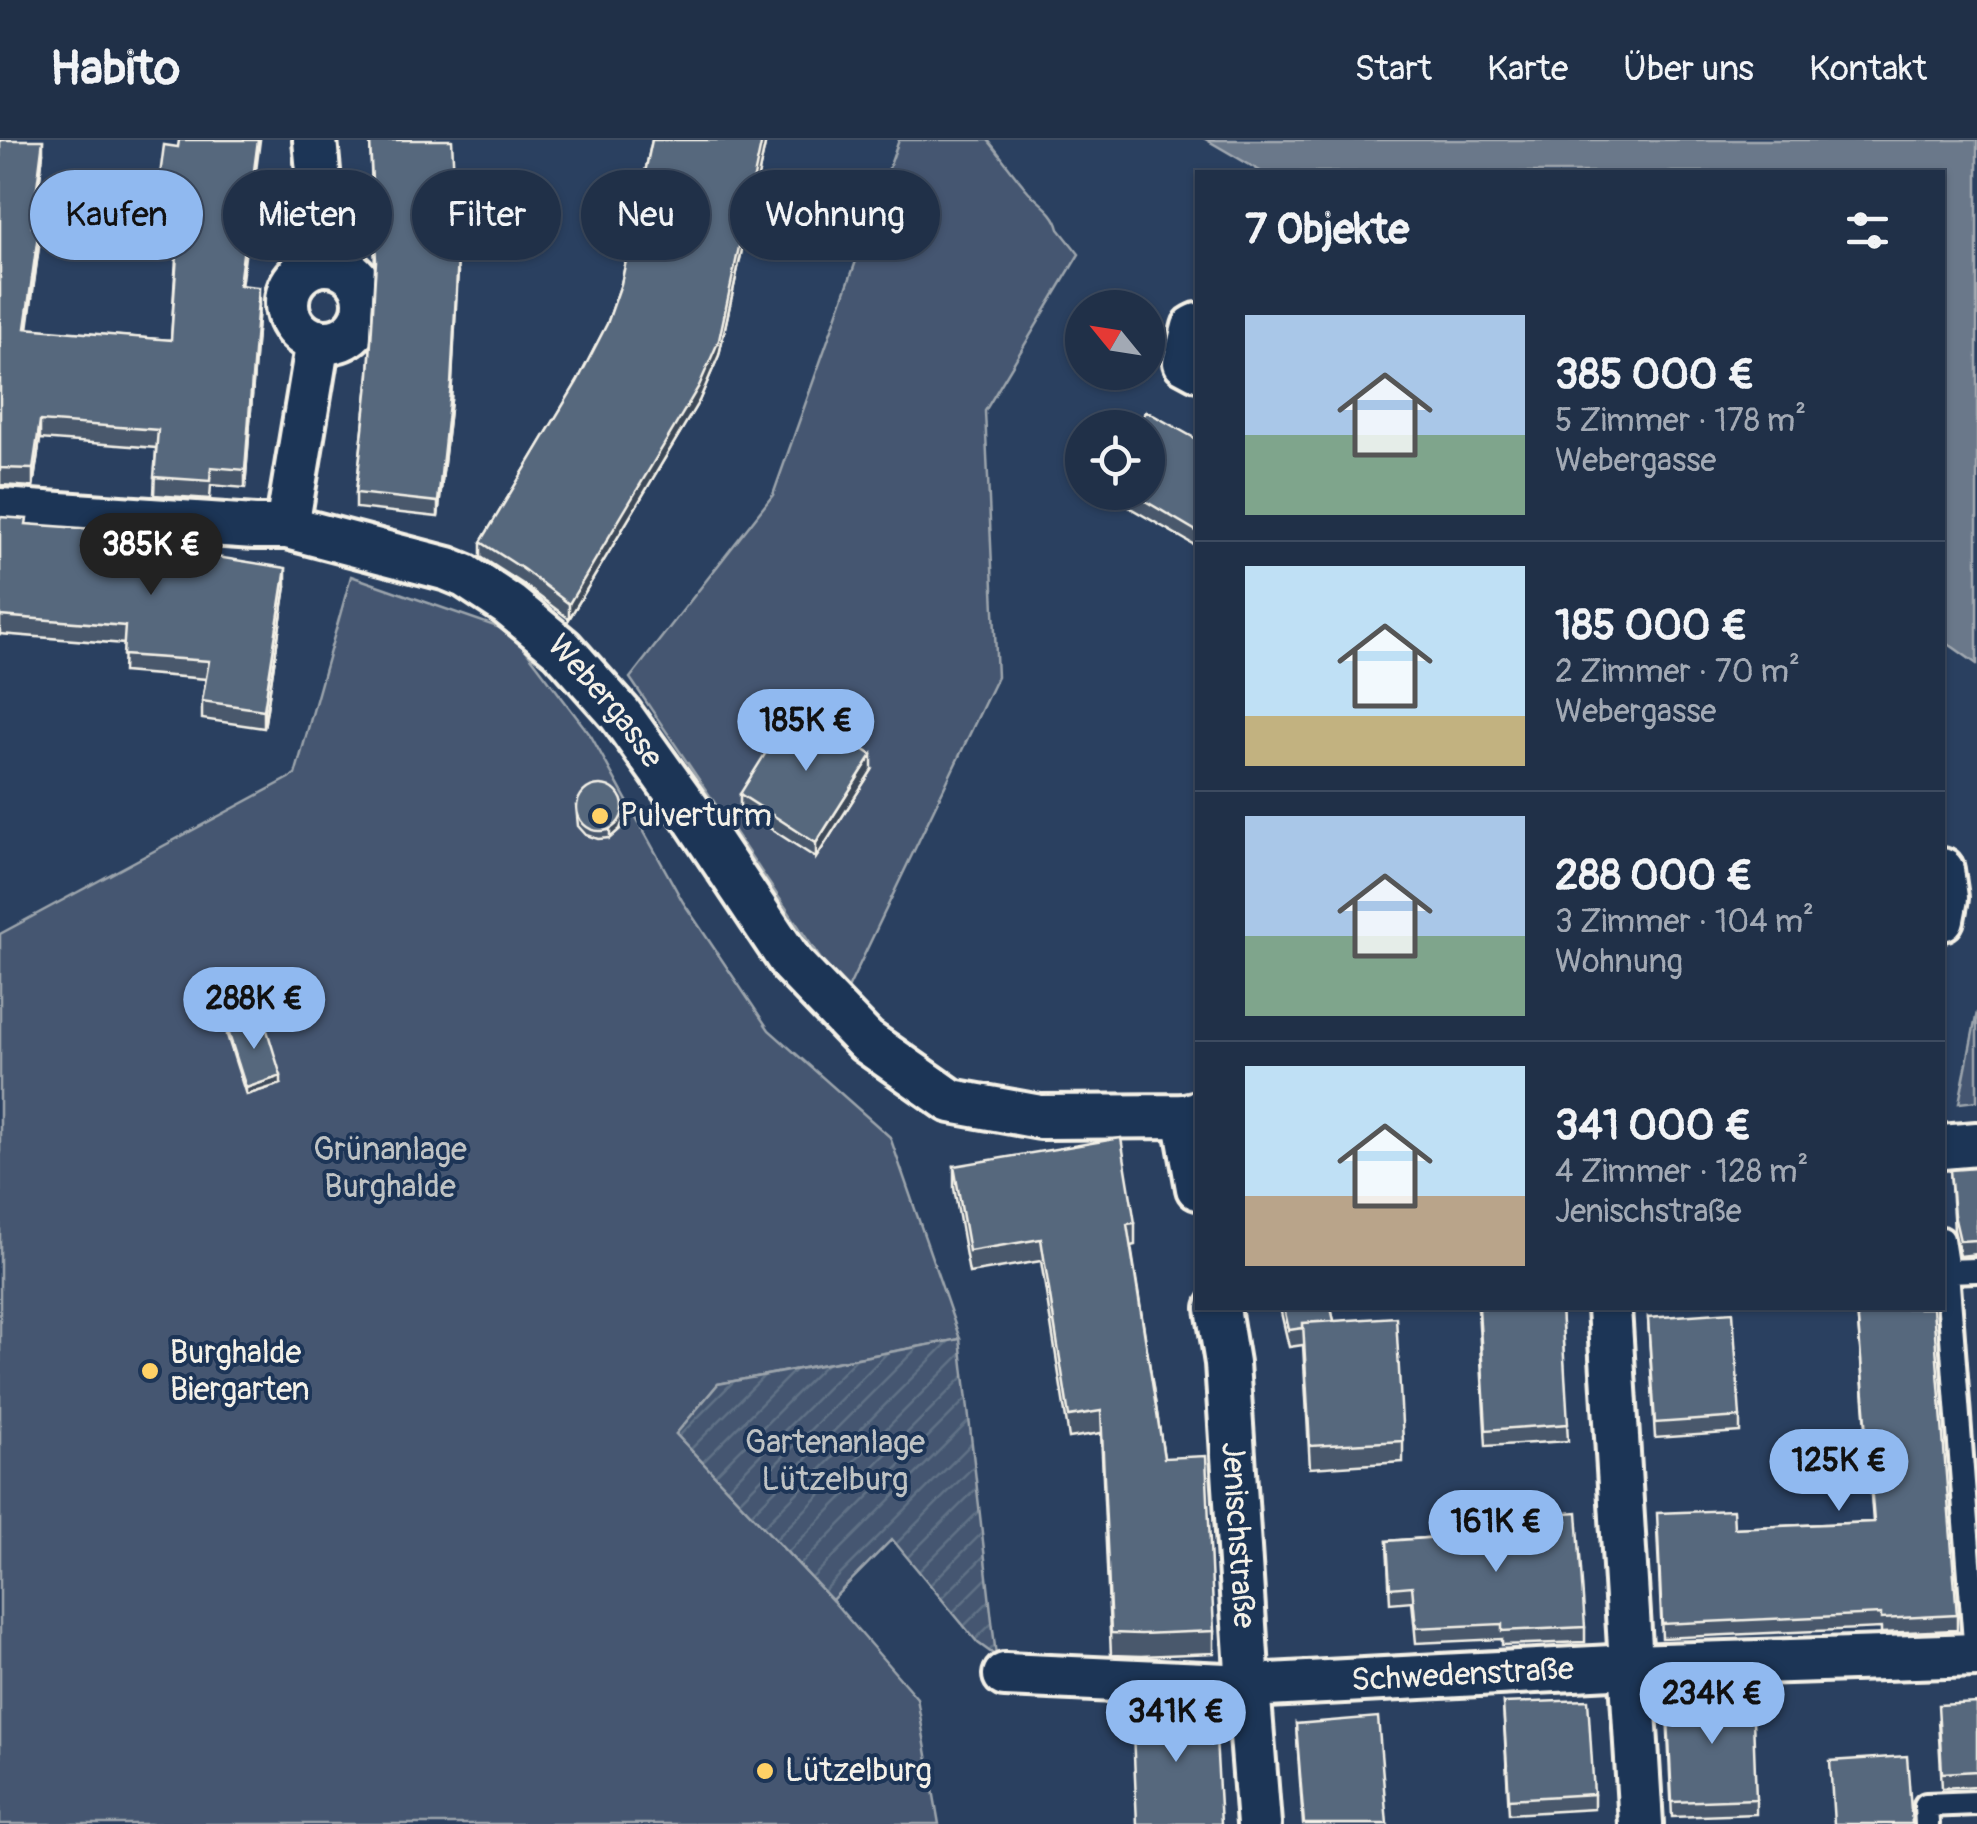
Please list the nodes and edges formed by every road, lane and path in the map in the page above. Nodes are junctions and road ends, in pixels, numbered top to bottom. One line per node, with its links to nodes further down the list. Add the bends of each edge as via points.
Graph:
1 (315, 140): 2 (street)
2 (327, 264): 4 (street, via 297,277 288,296 297,330); 4 (street, via 350,273 364,308 343,338)
3 (1195, 329): 5 (street, via 1185,362)
4 (318, 341): 7 (street)
5 (1195, 367)
6 (0, 510): 7 (street, Webergasse)
7 (287, 527): 8 (street, Webergasse, via 465,576 562,648 620,714 792,964 866,1042 951,1101 1040,1117)
8 (1191, 1114): 11 (street)
9 (1977, 1144): 10 (street)
10 (1945, 1148)
11 (1195, 1156)
12 (1945, 1264): 14 (lane)
13 (1977, 1270): 14 (lane)
14 (1946, 1272): 17 (lane)
15 (1218, 1310): 20 (street, Jenischstraße, via 1228,1363)
16 (1609, 1310): 18 (street)
17 (1976, 1655): 18 (street, Schwedenstraße)
18 (1630, 1666): 20 (street, Schwedenstraße); 23 (street)
19 (1006, 1674): 20 (street, Schwedenstraße)
20 (1248, 1686): 22 (street, Jenischstraße)
21 (1977, 1803): 24 (lane, via 1926,1805)
22 (1260, 1824)
23 (1640, 1824)
24 (1927, 1824)

